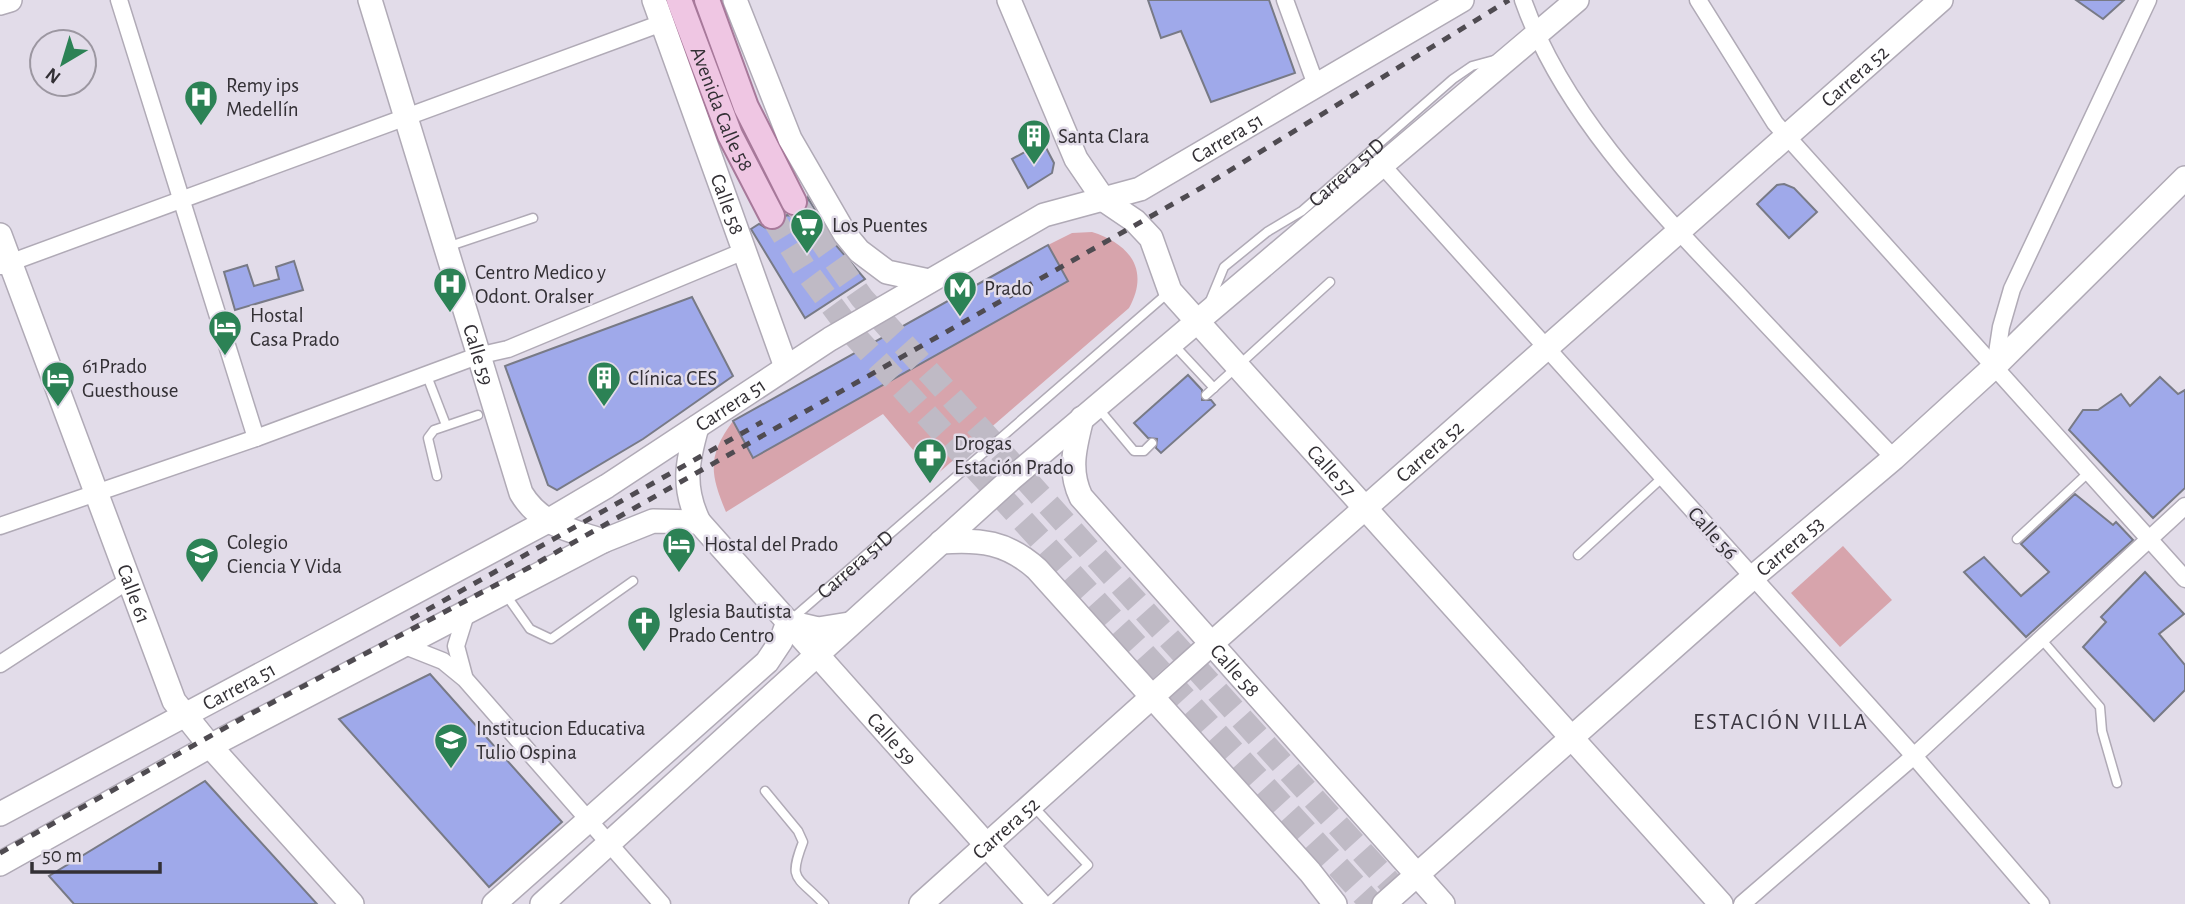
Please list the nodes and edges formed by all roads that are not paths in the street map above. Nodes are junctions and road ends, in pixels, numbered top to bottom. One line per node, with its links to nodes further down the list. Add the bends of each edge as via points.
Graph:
1 (10, 0): 16 (main road)
2 (119, 0): 25 (street)
3 (370, 0): 21 (main road, Calle 59)
4 (654, 0): 17 (main road, Calle 58)
5 (679, 0): 28 (main road, Avenida Calle 58, via 730,135)
6 (707, 0): 27 (main road, Avenida Calle 58, via 747,107)
7 (735, 0): 35 (main road, via 790,139 845,234 887,272)
8 (1009, 0): 26 (main road, Calle 57, via 1076,159)
9 (1285, 0): 20 (street)
10 (1462, 0): 20 (main road, Carrera 51)
11 (1523, 0): 18 (street)
12 (1577, 0): 18 (main road, Carrera 51D)
13 (1698, 0): 22 (street)
14 (1941, 0): 22 (main road, Carrera 52)
15 (2148, 0): 42 (street, via 2012,289)
16 (0, 4)
17 (662, 23): 21 (street); 33 (main road, Calle 58)
18 (1535, 36): 19 (main road, Carrera 51D); 30 (street, via 1597,131)
19 (1511, 56): 23 (main road, Carrera 51D); 38 (lane, Carrera 51D, via 1472,66 1453,79 1302,211 1224,267)
20 (1316, 85): 26 (main road, Carrera 51, via 1140,189)
21 (405, 118): 25 (street); 32 (main road, Calle 59)
22 (1787, 135): 30 (main road, Carrera 52); 42 (street)
23 (1382, 165): 38 (main road, Carrera 51D); 40 (street, Calle 56)
24 (2185, 178): 42 (main road, Carrera 53)
25 (181, 200): 34 (street); 52 (street)
26 (1104, 200): 35 (main road, Carrera 51, via 1044,215); 37 (main road, Calle 57, via 1151,238)
27 (794, 202)
28 (772, 216)
29 (533, 218): 32 (lane)
30 (1678, 231): 40 (main road, Carrera 52); 54 (street)
31 (0, 235): 34 (main road, Calle 61)
32 (444, 248): 41 (main road, Calle 59)
33 (744, 251): 41 (street, via 508,349); 44 (main road, Calle 58)
34 (6, 265): 58 (main road, Calle 61)
35 (929, 281): 44 (main road, Carrera 51)
36 (1330, 282): 43 (lane)
37 (1170, 291): 38 (main road, Calle 57); 75 (lane, Carrera 51D)
38 (1201, 317): 39 (main road, Carrera 51D); 43 (main road, Calle 57)
39 (1171, 342): 46 (lane); 48 (main road, Carrera 51D)
40 (1546, 348): 57 (street, Calle 56); 60 (main road, Carrera 52)
41 (477, 356): 45 (street); 61 (main road, Calle 59, via 520,493)
42 (1995, 366): 54 (main road, Carrera 53); 55 (street)
43 (1237, 367): 46 (lane); 60 (main road, Calle 57)
44 (786, 368): 51 (main road, Carrera 51)
45 (428, 376): 50 (lane); 52 (street)
46 (1214, 388): 47 (lane)
47 (1206, 395)
48 (1089, 412): 53 (lane, via 1134,451 1144,451); 67 (main road, Carrera 51D); 78 (main road, Calle 58, via 1073,462 1076,486)
49 (478, 415): 50 (lane)
50 (446, 425): 56 (lane, via 428,438)
51 (697, 427): 61 (main road, Carrera 51); 62 (main road, Calle 59, via 686,470 689,498)
52 (256, 438): 58 (street)
53 (1152, 443)
54 (1894, 458): 69 (main road, Carrera 53)
55 (2088, 473): 64 (lane); 65 (street)
56 (437, 476)
57 (1662, 477): 68 (lane); 69 (street, Calle 56)
58 (95, 491): 63 (street); 71 (main road, Calle 61)
59 (2185, 506): 65 (street)
60 (1364, 508): 78 (main road, Carrera 52); 85 (main road, Calle 57)
61 (546, 522): 66 (main road, Calle 59); 84 (main road, Carrera 51)
62 (699, 522): 66 (main road, Carrera 51, via 653,521); 75 (main road, Calle 59)
63 (0, 526)
64 (2017, 539)
65 (2149, 540): 70 (street); 77 (street)
66 (603, 541): 73 (main road, Carrera 51)
67 (941, 542): 76 (main road, Carrera 51D); 83 (main road, via 988,541 1023,557)
68 (1578, 555)
69 (1753, 577): 85 (main road, Carrera 53); 87 (street, Calle 56)
70 (2185, 579)
71 (129, 580): 81 (street); 84 (main road, Calle 61)
72 (633, 581): 73 (lane, via 551,639 530,629)
73 (505, 593): 74 (main road, Carrera 51)
74 (466, 614): 79 (main road, Carrera 51); 82 (street, via 456,654)
75 (788, 622): 76 (main road, via 818,629); 80 (main road, Calle 59); 92 (main road, Carrera 51D, via 767,662)
76 (849, 624): 80 (main road, Carrera 51D)
77 (2042, 639): 87 (street); 88 (lane, via 2100,707)
78 (1210, 644): 83 (main road, Carrera 52); 96 (main road, Calle 58)
79 (405, 646): 82 (street, via 443,661); 86 (main road, Carrera 51)
80 (816, 654): 93 (main road, Carrera 51D); 94 (main road, Calle 59)
81 (0, 664)
82 (465, 679): 92 (street)
83 (1152, 696): 90 (main road, Carrera 52); 105 (main road)
84 (182, 714): 86 (main road, Calle 61); 91 (main road, Carrera 51)
85 (1572, 737): 96 (main road, Carrera 53); 108 (main road, Calle 57)
86 (210, 746): 95 (main road, Carrera 51); 97 (main road, Calle 61)
87 (1914, 756): 109 (street); 110 (street, Calle 56)
88 (2117, 783)
89 (765, 791): 101 (lane, via 803,842 794,873)
90 (1032, 804): 94 (main road, Carrera 52); 104 (lane, via 1088,865)
91 (0, 814)
92 (588, 820): 93 (street); 98 (main road, Carrera 51D)
93 (609, 844): 99 (main road, Carrera 51D); 100 (street)
94 (986, 845): 102 (main road, Carrera 52); 103 (main road, Calle 59)
95 (0, 864)
96 (1417, 874): 106 (main road, Carrera 53); 107 (main road, Calle 58)
97 (352, 904)
98 (494, 904)
99 (542, 904)
100 (662, 904)
101 (824, 904)
102 (921, 904)
103 (1039, 904)
104 (1045, 904)
105 (1335, 904)
106 (1384, 904)
107 (1443, 904)
108 (1721, 904)
109 (1742, 904)
110 (2041, 904)

